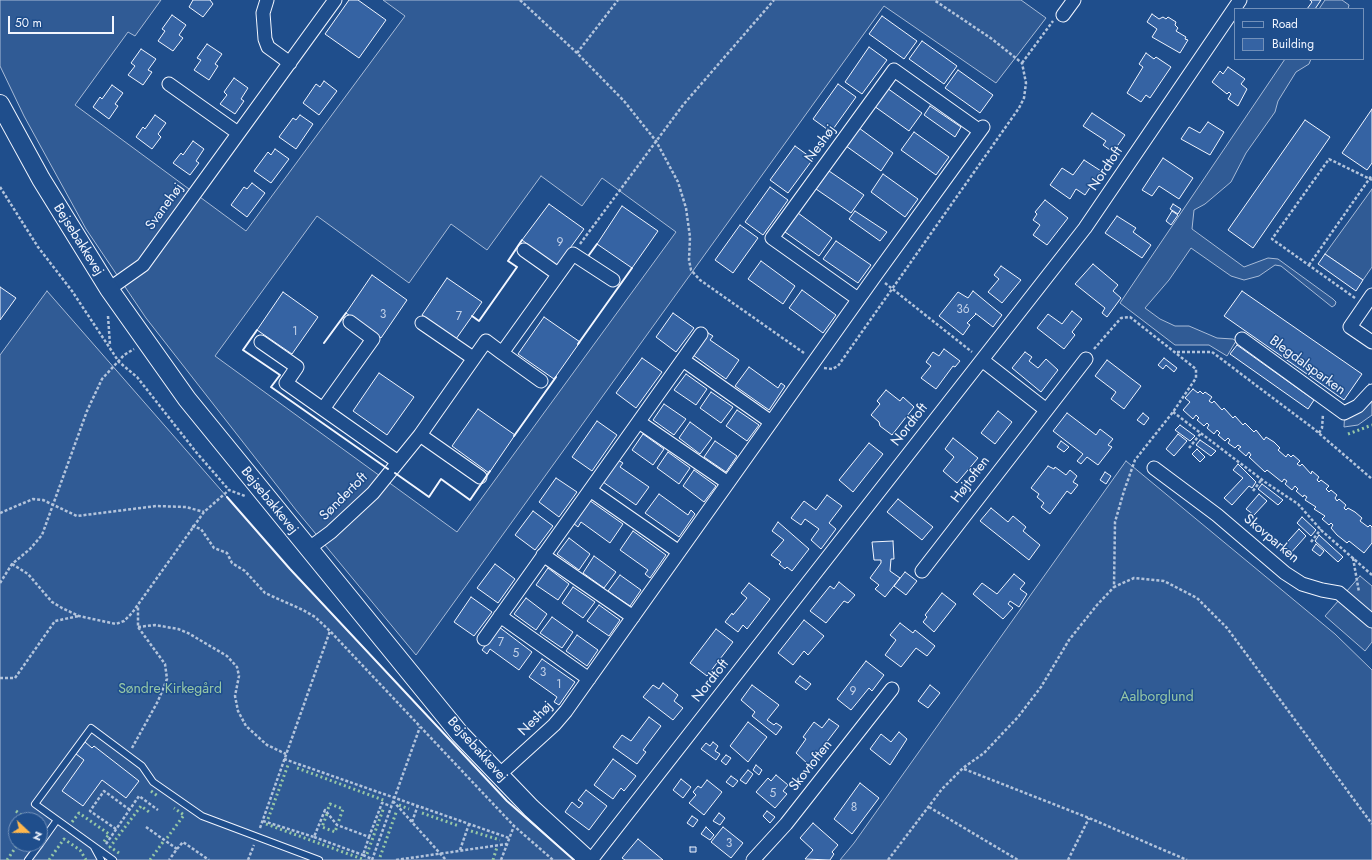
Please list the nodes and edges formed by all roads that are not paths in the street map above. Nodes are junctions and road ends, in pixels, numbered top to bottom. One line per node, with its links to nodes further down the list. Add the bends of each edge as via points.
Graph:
1 (267, 0): 6 (street, via 263,13 265,39 268,47)
2 (335, 0): 6 (street, Svanehøj)
3 (1074, 0): 5 (street)
4 (1234, 9): 26 (street, Nordtoft, via 1085,228)
5 (1063, 15)
6 (290, 63): 9 (street, Svanehøj)
7 (169, 84): 9 (street)
8 (0, 104): 13 (street, Bejsebakkevej, via 41,179)
9 (238, 133): 13 (street, Svanehøj, via 143,265)
10 (524, 250): 11 (street)
11 (558, 274): 12 (street, via 573,254); 22 (street)
12 (614, 280)
13 (109, 289): 39 (street, Bejsebakkevej, via 187,399)
14 (858, 299): 14 (street, Neshøj, via 982,129 894,70 772,238); 32 (street, Neshøj)
15 (1368, 300): 21 (street, via 1350,327)
16 (350, 322): 29 (street, via 373,339)
17 (422, 323): 23 (street)
18 (701, 334): 25 (street)
19 (1242, 339): 28 (street, Blegdalsparken, via 1344,413 1358,406)
20 (261, 342): 29 (street, via 297,367 286,382)
21 (1372, 342)
22 (502, 353): 23 (street, Søndertoft, via 486,341); 27 (street, Søndertoft)
23 (473, 358): 33 (street, Søndertoft)
24 (1086, 359): 30 (street, Højtoften)
25 (683, 360): 31 (street); 32 (street)
26 (982, 360): 30 (street); 57 (street, Nordtoft)
27 (541, 382)
28 (1372, 391)
29 (323, 409): 34 (street)
30 (1046, 409): 42 (street, Højtoften)
31 (638, 422): 37 (street); 38 (street)
32 (772, 422): 37 (street, Neshøj)
33 (420, 435): 34 (street, Søndertoft); 36 (street)
34 (398, 462): 39 (street, Søndertoft, via 353,513)
35 (1154, 468): 45 (street, Skovparken, via 1217,515 1285,573 1302,584 1339,592)
36 (480, 477)
37 (728, 483): 40 (street, Neshøj)
38 (590, 490): 40 (street); 41 (street)
39 (308, 550): 49 (street, Bejsebakkevej, via 460,734)
40 (679, 552): 44 (street, Neshøj)
41 (543, 555): 43 (street); 44 (street)
42 (922, 571)
43 (500, 616): 46 (street); 47 (street)
44 (633, 617): 47 (street, Neshøj)
45 (1372, 621)
46 (484, 638)
47 (589, 679): 49 (street, Neshøj, via 554,725)
48 (892, 689): 58 (street, Skovtoften, via 786,824)
49 (499, 775): 56 (street, Bejsebakkevej)
50 (57, 820): 51 (lane); 52 (lane); 55 (lane, via 35,804 91,728 142,766 153,782 202,816)
51 (48, 833)
52 (94, 846): 53 (lane); 54 (lane)
53 (101, 860)
54 (113, 860)
55 (319, 860)
56 (588, 860)
57 (591, 860)
58 (753, 860)

